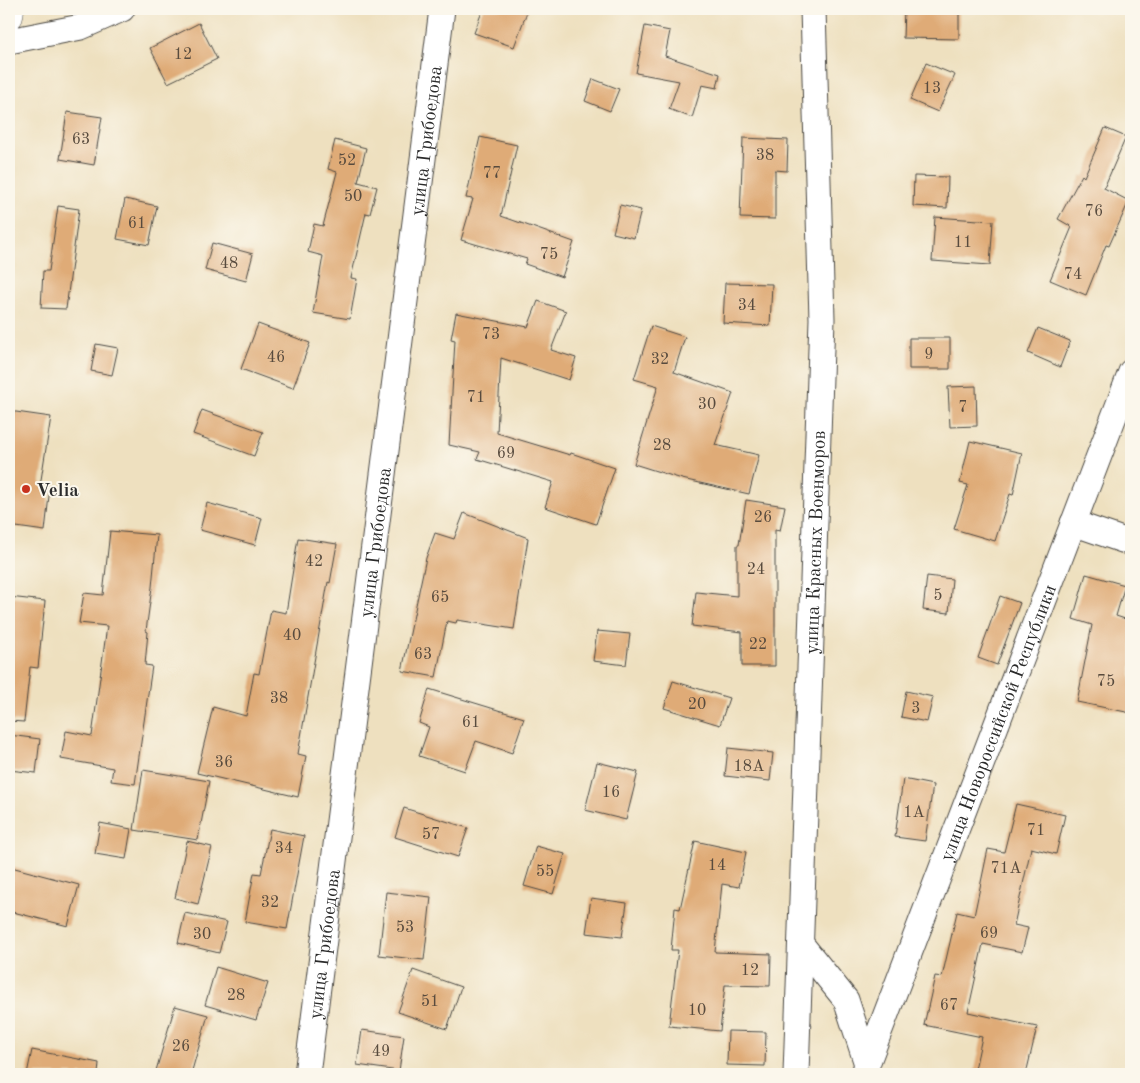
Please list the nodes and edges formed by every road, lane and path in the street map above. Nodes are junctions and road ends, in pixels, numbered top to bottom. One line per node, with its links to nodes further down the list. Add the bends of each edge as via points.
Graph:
1 (10, 9): 5 (street)
2 (122, 9): 6 (street, via 81,28)
3 (442, 9): 12 (street, улица Грибоедова)
4 (813, 9): 10 (street, улица Красных Военморов, via 822,319)
5 (9, 16)
6 (9, 41)
7 (1131, 372): 8 (street, улица Новороссийской Республики)
8 (1073, 523): 9 (street); 11 (street, улица Новороссийской Республики)
9 (1131, 543)
10 (801, 944): 11 (street, via 846,1000); 13 (street, улица Красных Военморов)
11 (866, 1069)
12 (307, 1074)
13 (796, 1074)

